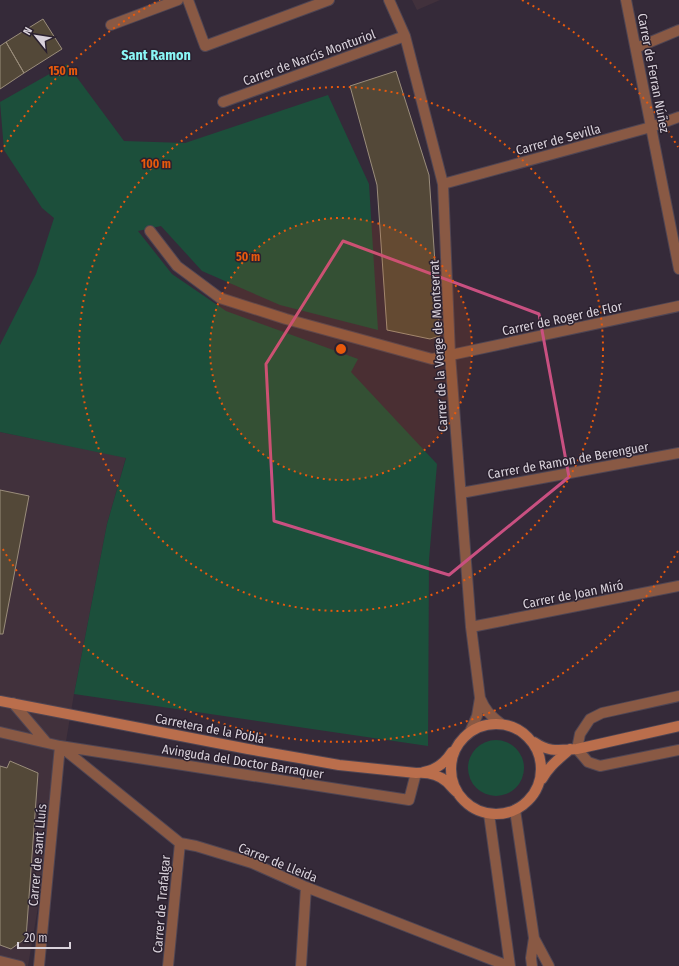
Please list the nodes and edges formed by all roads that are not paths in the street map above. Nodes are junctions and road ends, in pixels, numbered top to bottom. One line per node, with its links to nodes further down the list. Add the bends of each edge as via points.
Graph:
1 (178, 0): 6 (street)
2 (188, 0): 3 (street, via 205,46)
3 (329, 0)
4 (389, 0): 8 (street, Carrer de la Verge de Montserrat)
5 (626, 0): 9 (street, Carrer de Ferran Núñez)
6 (111, 24)
7 (679, 30): 9 (street)
8 (405, 36): 10 (street, Carrer de Narcís Monturiol); 13 (street, Carrer de la Verge de Montserrat)
9 (636, 48): 12 (street, Carrer de Ferran Núñez)
10 (223, 102)
11 (679, 117): 12 (street, Carrer de Sevilla)
12 (651, 127): 13 (street, Carrer de Sevilla); 15 (street, Carrer de Ferran Núñez)
13 (443, 184): 17 (street, Carrer de la Verge de Montserrat)
14 (150, 232): 17 (street, Carrer de Roger de Flor, via 178,266 220,298 432,359)
15 (679, 269)
16 (679, 306): 17 (street, Carrer de Roger de Flor)
17 (450, 355): 19 (street, Carrer de la Verge de Montserrat)
18 (679, 453): 19 (street, Carrer de Ramon de Berenguer)
19 (461, 493): 21 (street, Carrer de la Verge de Montserrat)
20 (679, 586): 21 (street, Carrer de Joan Miró)
21 (471, 627): 23 (street, Carrer de la Verge de Montserrat)
22 (679, 696): 34 (street, via 602,713 590,719)
23 (480, 698): 26 (street, Carrer de la Verge de Montserrat, via 484,708); 29 (street, Carrer de la Verge de Montserrat, via 477,716)
24 (0, 701): 25 (street, Carretera de la Pobla)
25 (13, 703): 31 (street); 36 (street, Carretera de la Pobla, via 240,748 339,765)
26 (500, 723): 29 (street, via 481,726); 30 (street, via 518,728)
27 (679, 726): 34 (street)
28 (0, 732): 31 (street, Avinguda del Doctor Barraquer)
29 (470, 732): 33 (street)
30 (532, 740): 34 (street, via 554,750); 37 (street, via 542,765)
31 (46, 742): 32 (street, Avinguda del Doctor Barraquer)
32 (60, 746): 36 (street, Avinguda del Doctor Barraquer, via 408,800); 41 (street); 46 (street, Carrer de sant Lluís)
33 (456, 748): 36 (street, Carretera de la Pobla, via 439,766); 38 (street, via 451,766)
34 (574, 749): 35 (street, via 588,762 600,766); 37 (street, via 549,767)
35 (679, 750)
36 (416, 773): 38 (street, Carretera de la Pobla, via 440,777)
37 (539, 783): 39 (street, via 530,799)
38 (458, 793): 40 (street, via 471,807)
39 (515, 810): 40 (street); 43 (street)
40 (488, 814): 49 (street)
41 (180, 844): 42 (street, Carrer de Lleida, via 196,846 252,863); 47 (street, Carrer de Trafalgar)
42 (306, 887): 48 (street); 49 (street, Carrer de Lleida)
43 (534, 938): 50 (street); 51 (street)
44 (0, 961): 45 (street)
45 (20, 966)
46 (39, 966)
47 (168, 966)
48 (301, 966)
49 (509, 966)
50 (532, 966)
51 (549, 966)

